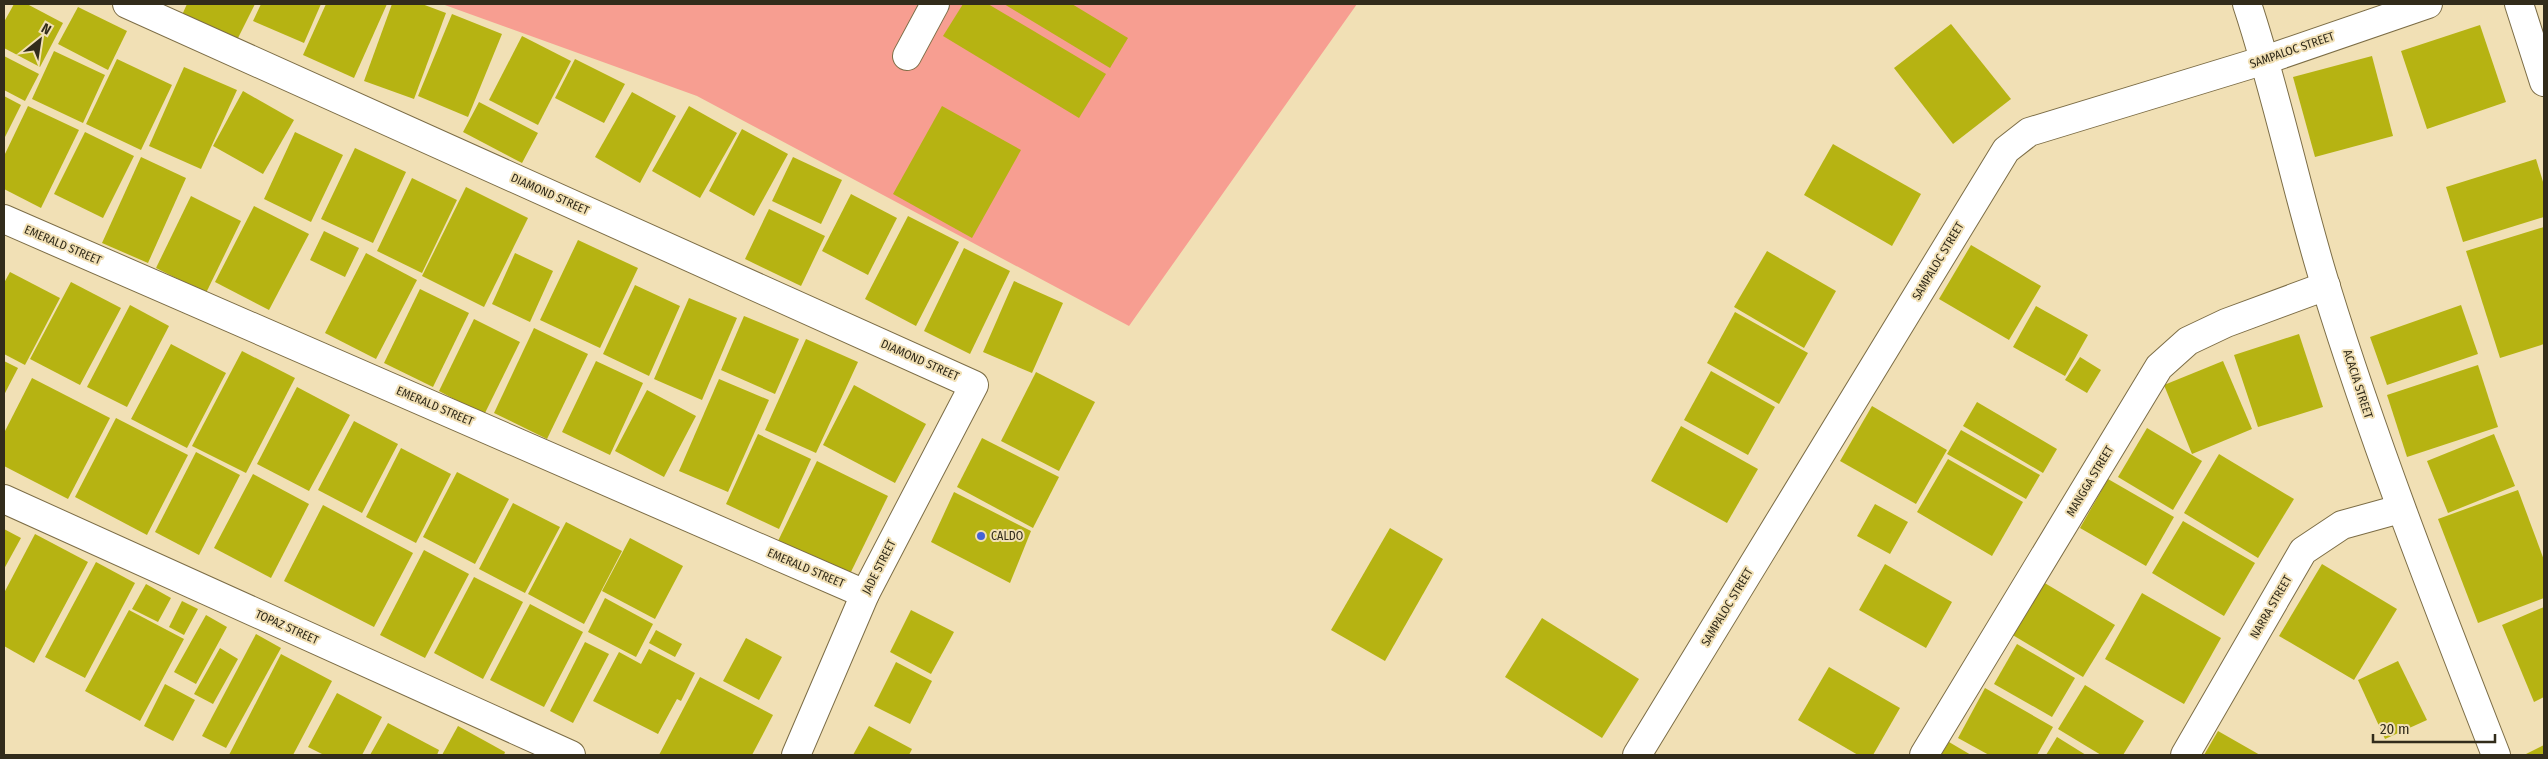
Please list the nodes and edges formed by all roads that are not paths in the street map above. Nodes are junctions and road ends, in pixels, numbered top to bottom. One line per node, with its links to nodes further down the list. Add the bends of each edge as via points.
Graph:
1 (127, 4): 11 (street, DIAMOND STREET)
2 (935, 4): 6 (street)
3 (2247, 4): 7 (street, ACACIA STREET)
4 (2428, 4): 7 (street, SAMPALOC STREET)
5 (2519, 4): 8 (street)
6 (907, 56)
7 (2265, 60): 10 (street, ACACIA STREET); 17 (street, SAMPALOC STREET, via 2029,132 2006,150)
8 (2544, 82)
9 (4, 219): 14 (street, EMERALD STREET)
10 (2326, 286): 13 (street, ACACIA STREET); 18 (street, MANGGA STREET, via 2226,323 2188,341 2159,367)
11 (974, 385): 14 (street, JADE STREET)
12 (4, 499): 15 (street, TOPAZ STREET)
13 (2400, 509): 19 (street, NARRA STREET, via 2342,525 2303,551); 20 (street, ACACIA STREET)
14 (865, 594): 16 (street, JADE STREET)
15 (571, 755)
16 (796, 755)
17 (1637, 755)
18 (1924, 755)
19 (2185, 755)
20 (2496, 755)

